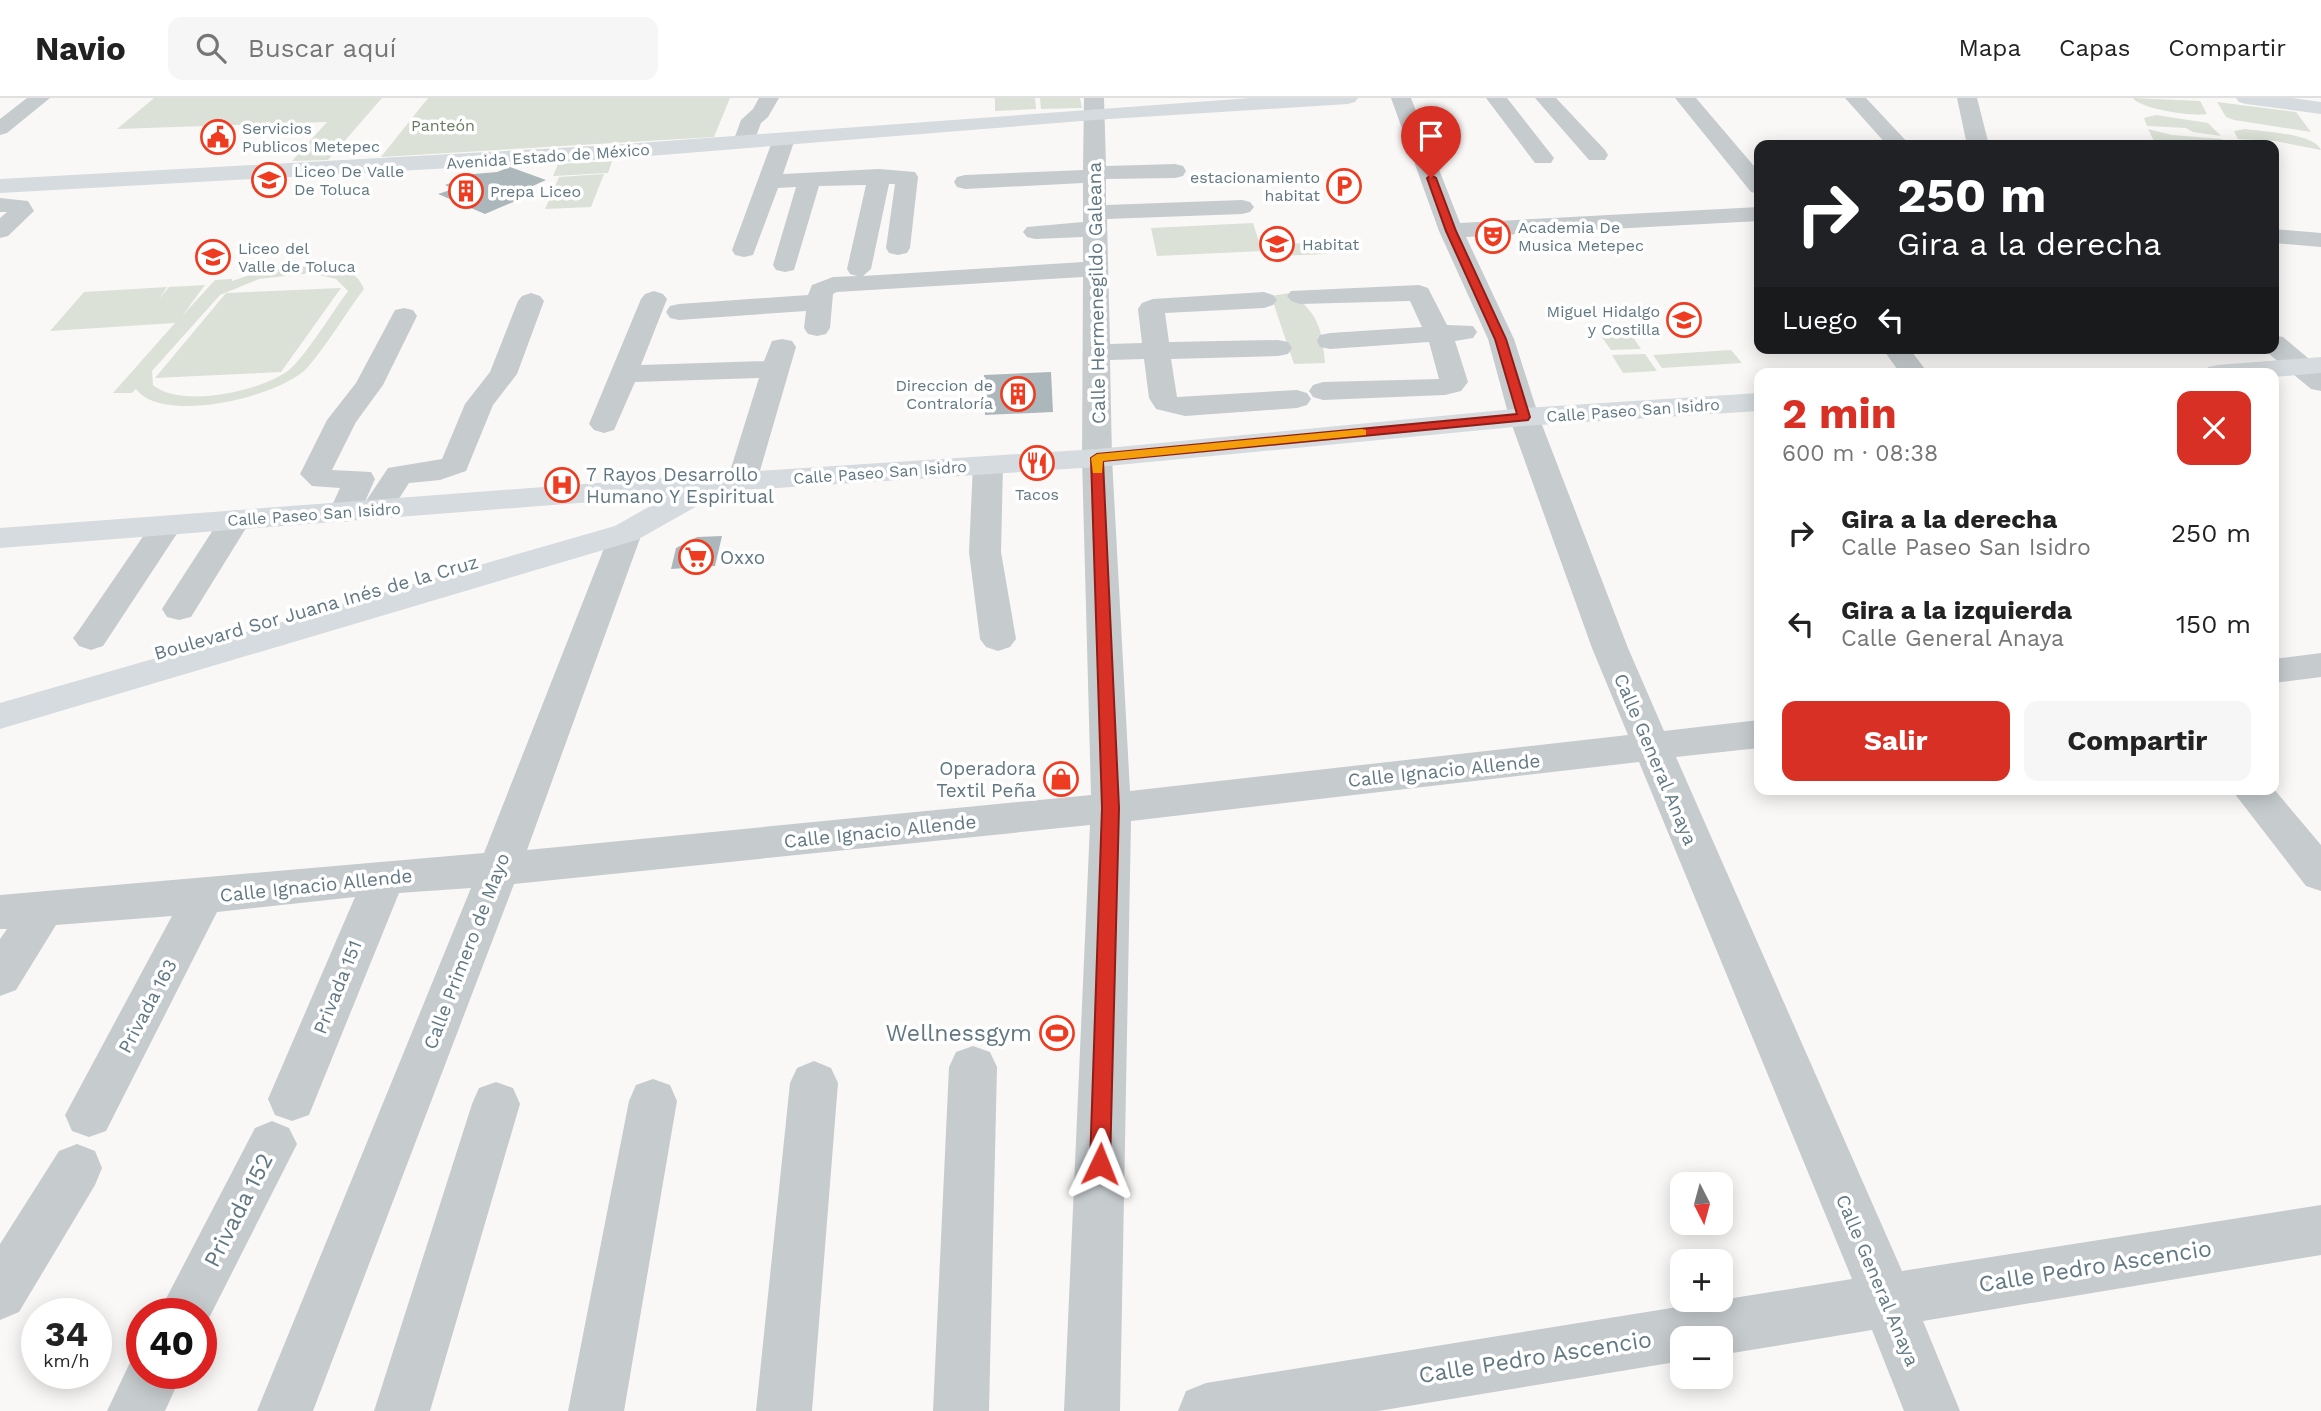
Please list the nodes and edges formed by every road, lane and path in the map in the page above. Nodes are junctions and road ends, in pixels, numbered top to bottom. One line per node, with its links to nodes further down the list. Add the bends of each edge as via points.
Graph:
1 (27, 98): 14 (street)
2 (40, 98): 15 (street)
3 (769, 98): 19 (street, via 751,120)
4 (1348, 98): 12 (main road)
5 (1401, 98): 34 (street, Calle General Anaya)
6 (1496, 98): 21 (street)
7 (1545, 98): 20 (street)
8 (1685, 98): 26 (street)
9 (1855, 98): 17 (street)
10 (1967, 98): 18 (street)
11 (2246, 98): 13 (main road)
12 (1094, 106): 16 (main road, Avenida Estado de México); 28 (street, Calle Hermenegildo Galeana)
13 (2321, 108)
14 (0, 119)
15 (0, 129)
16 (784, 139): 19 (main road, Avenida Estado de México); 25 (street)
17 (1894, 140)
18 (1977, 140)
19 (744, 142): 29 (main road, Avenida Estado de México)
20 (1597, 155)
21 (1543, 158)
22 (1175, 171): 28 (street)
23 (878, 176): 24 (street, via 842,188); 38 (street, via 908,179); 42 (street)
24 (810, 179): 25 (street); 41 (street)
25 (770, 181): 39 (street)
26 (1754, 181)
27 (965, 182): 28 (street)
28 (1098, 183): 30 (street); 35 (street); 43 (street, Calle Hermenegildo Galeana)
29 (0, 186)
30 (1242, 198)
31 (0, 205): 33 (street, via 20,206 22,211)
32 (1754, 214): 34 (street)
33 (0, 231)
34 (1451, 231): 52 (street, Calle General Anaya)
35 (1035, 232)
36 (2283, 237): 37 (street); 40 (street)
37 (2321, 240)
38 (898, 248)
39 (744, 250)
40 (2321, 260)
41 (785, 265)
42 (859, 269)
43 (1096, 269): 48 (street, via 833,285 821,290); 59 (street, Calle Hermenegildo Galeana)
44 (1300, 296): 53 (street, via 1414,291 1423,295)
45 (654, 299): 63 (street)
46 (1264, 300): 57 (street, via 1155,306 1150,311)
47 (531, 301): 70 (street, via 503,374 479,404 455,465 399,475)
48 (819, 302): 49 (street, via 705,318); 51 (street)
49 (679, 312)
50 (404, 316): 71 (street, via 315,474 318,478 360,479)
51 (817, 328)
52 (1499, 335): 53 (street); 65 (street, Calle General Anaya)
53 (1433, 337): 54 (street); 57 (street, via 1453,378 1451,386 1185,407 1163,398)
54 (1330, 341)
55 (2279, 347): 61 (street)
56 (1278, 348): 57 (street)
57 (1167, 353): 59 (street)
58 (1900, 354): 60 (street)
59 (1098, 356): 67 (street, Calle Hermenegildo Galeana)
60 (1910, 368)
61 (2314, 371): 62 (main road)
62 (2279, 372)
63 (624, 374): 66 (street); 69 (street, via 779,358)
64 (1754, 402): 65 (main road, Calle Paseo San Isidro)
65 (1524, 417): 67 (main road, Calle Paseo San Isidro); 84 (street, Calle General Anaya)
66 (604, 424)
67 (1097, 458): 68 (main road, Calle Paseo San Isidro); 86 (street, Calle Hermenegildo Galeana)
68 (988, 465): 69 (main road, Calle Paseo San Isidro); 78 (street, via 986,577)
69 (728, 482): 72 (main road); 72 (main road, Calle Paseo San Isidro)
70 (377, 509): 71 (main road, Calle Paseo San Isidro); 72 (main road, Calle Paseo San Isidro)
71 (345, 512): 73 (main road, Calle Paseo San Isidro)
72 (633, 513): 81 (main road, Boulevard Sor Juana Inés de la Cruz); 82 (main road, Boulevard Sor Juana Inés de la Cruz); 87 (street, Calle Primero de Mayo)
73 (235, 520): 74 (main road, Calle Paseo San Isidro); 76 (street)
74 (166, 526): 75 (main road, Calle Paseo San Isidro); 77 (street)
75 (0, 538)
76 (179, 609)
77 (91, 638)
78 (998, 639)
79 (2321, 664): 80 (street)
80 (2279, 670)
81 (0, 697)
82 (0, 716)
83 (1754, 735): 84 (street, Calle Ignacio Allende)
84 (1650, 747): 86 (street, Calle Ignacio Allende); 105 (street, Calle General Anaya)
85 (2255, 795): 88 (street)
86 (1111, 808): 87 (street, Calle Ignacio Allende); 113 (street, Calle Hermenegildo Galeana)
87 (499, 869): 89 (street, Calle Ignacio Allende); 108 (street, Calle Primero de Mayo)
88 (2321, 874)
89 (384, 877): 90 (street, Calle Ignacio Allende); 96 (street, Privada 151)
90 (204, 896): 91 (street, Calle Ignacio Allende); 99 (street, Privada 163)
91 (44, 907): 92 (street, Calle Ignacio Allende); 93 (street)
92 (0, 912)
93 (0, 977)
94 (973, 1067): 112 (street)
95 (814, 1083): 111 (street)
96 (292, 1099)
97 (653, 1101): 110 (street)
98 (496, 1104): 109 (street)
99 (89, 1115)
100 (272, 1144): 104 (street, Privada 152)
101 (76, 1168): 103 (street)
102 (2321, 1230): 105 (street, Calle Pedro Ascencio)
103 (0, 1293)
104 (192, 1298)
105 (1887, 1299): 114 (street, Calle Pedro Ascencio); 115 (street, Calle General Anaya)
106 (146, 1389): 107 (street)
107 (135, 1411)
108 (285, 1411)
109 (402, 1411)
110 (596, 1411)
111 (784, 1411)
112 (961, 1411)
113 (1092, 1411)
114 (1206, 1411)
115 (1932, 1411)

